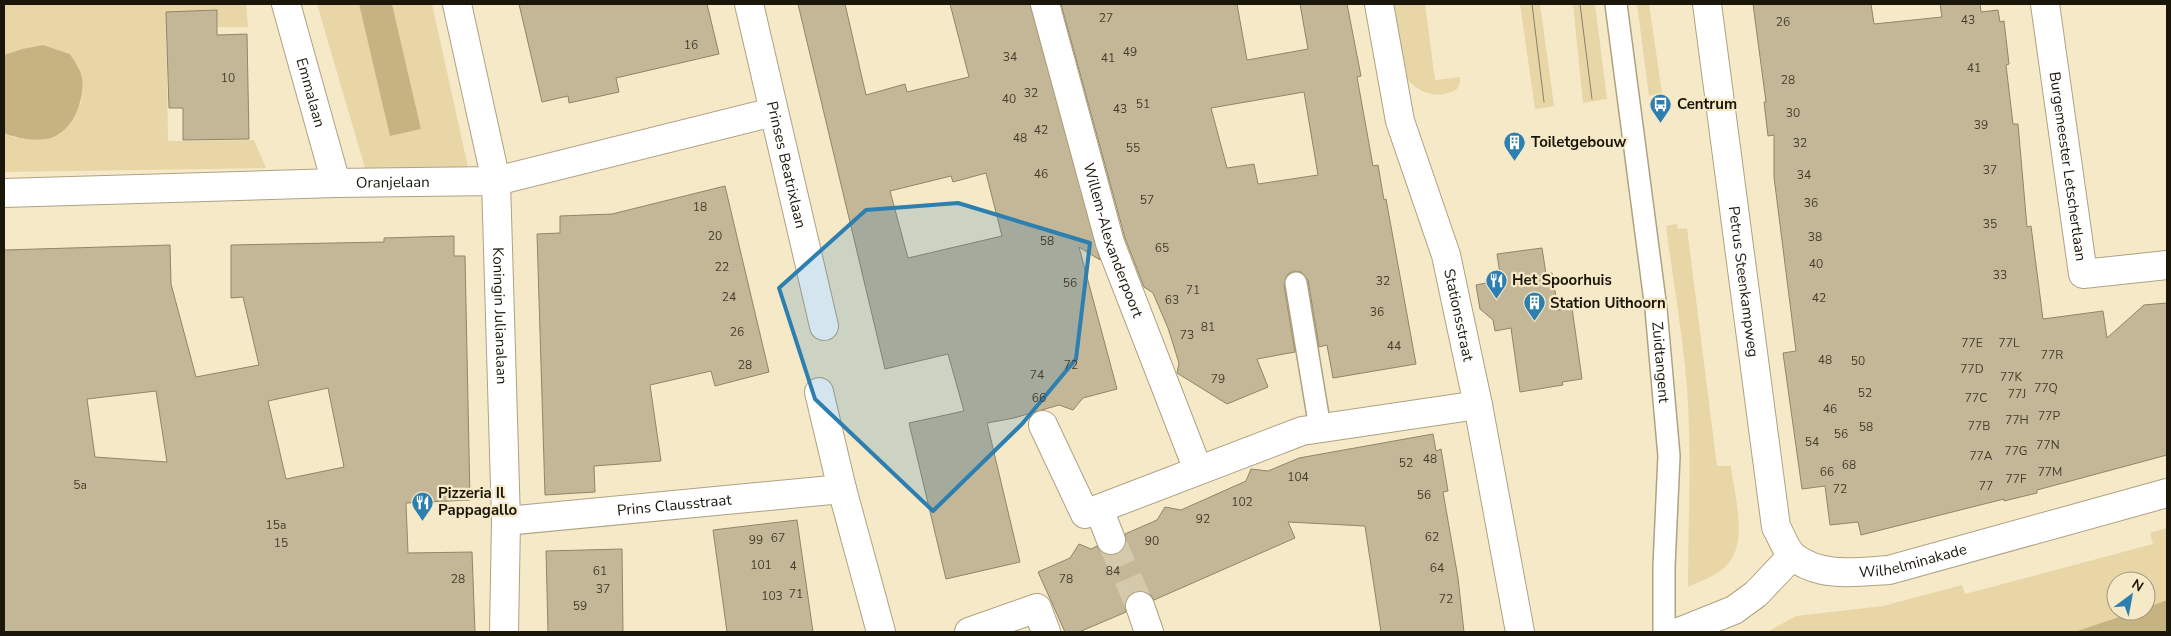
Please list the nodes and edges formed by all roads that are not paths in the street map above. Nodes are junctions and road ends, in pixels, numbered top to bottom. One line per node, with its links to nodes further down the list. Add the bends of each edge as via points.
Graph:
1 (286, 4): 11 (street, Emmalaan)
2 (457, 4): 10 (street, Koningin Julianalaan)
3 (749, 4): 9 (street, Prinses Beatrixlaan)
4 (1045, 4): 20 (street, Willem-Alexanderpoort, via 1110,243)
5 (1379, 4): 17 (street, Stationsstraat, via 1400,121 1446,255)
6 (1616, 4): 34 (lane, Zuidtangent, via 1656,309 1669,456)
7 (1707, 4): 26 (street, Petrus Steenkampweg, via 1776,527)
8 (2045, 4): 13 (street, Burgemeester Letschertlaan, via 2084,274)
9 (773, 112): 10 (street, Oranjelaan); 15 (street, Prinses Beatrixlaan)
10 (496, 181): 11 (street, Oranjelaan); 24 (street, Koningin Julianalaan)
11 (336, 183): 12 (street, Oranjelaan)
12 (4, 193)
13 (2167, 265)
14 (1296, 282): 19 (lane)
15 (824, 326)
16 (819, 392): 21 (street)
17 (1478, 404): 19 (street); 33 (street, Stationsstraat)
18 (1043, 424): 23 (street, via 1085,514)
19 (1320, 428): 20 (street, via 1302,431)
20 (1198, 470): 23 (street)
21 (842, 489): 24 (street, Prins Clausstraat); 29 (street)
22 (2167, 493): 26 (street, Wilhelminakade, via 1888,570 1844,573 1815,568)
23 (1099, 509): 25 (street)
24 (506, 521): 28 (street, Koningin Julianalaan)
25 (1111, 540)
26 (1792, 556): 35 (street, via 1756,594 1734,610)
27 (1140, 606): 32 (street)
28 (504, 632)
29 (882, 632)
30 (969, 632): 31 (street, via 1037,608)
31 (1046, 632)
32 (1149, 632)
33 (1520, 632)
34 (1664, 632)
35 (1679, 632)

